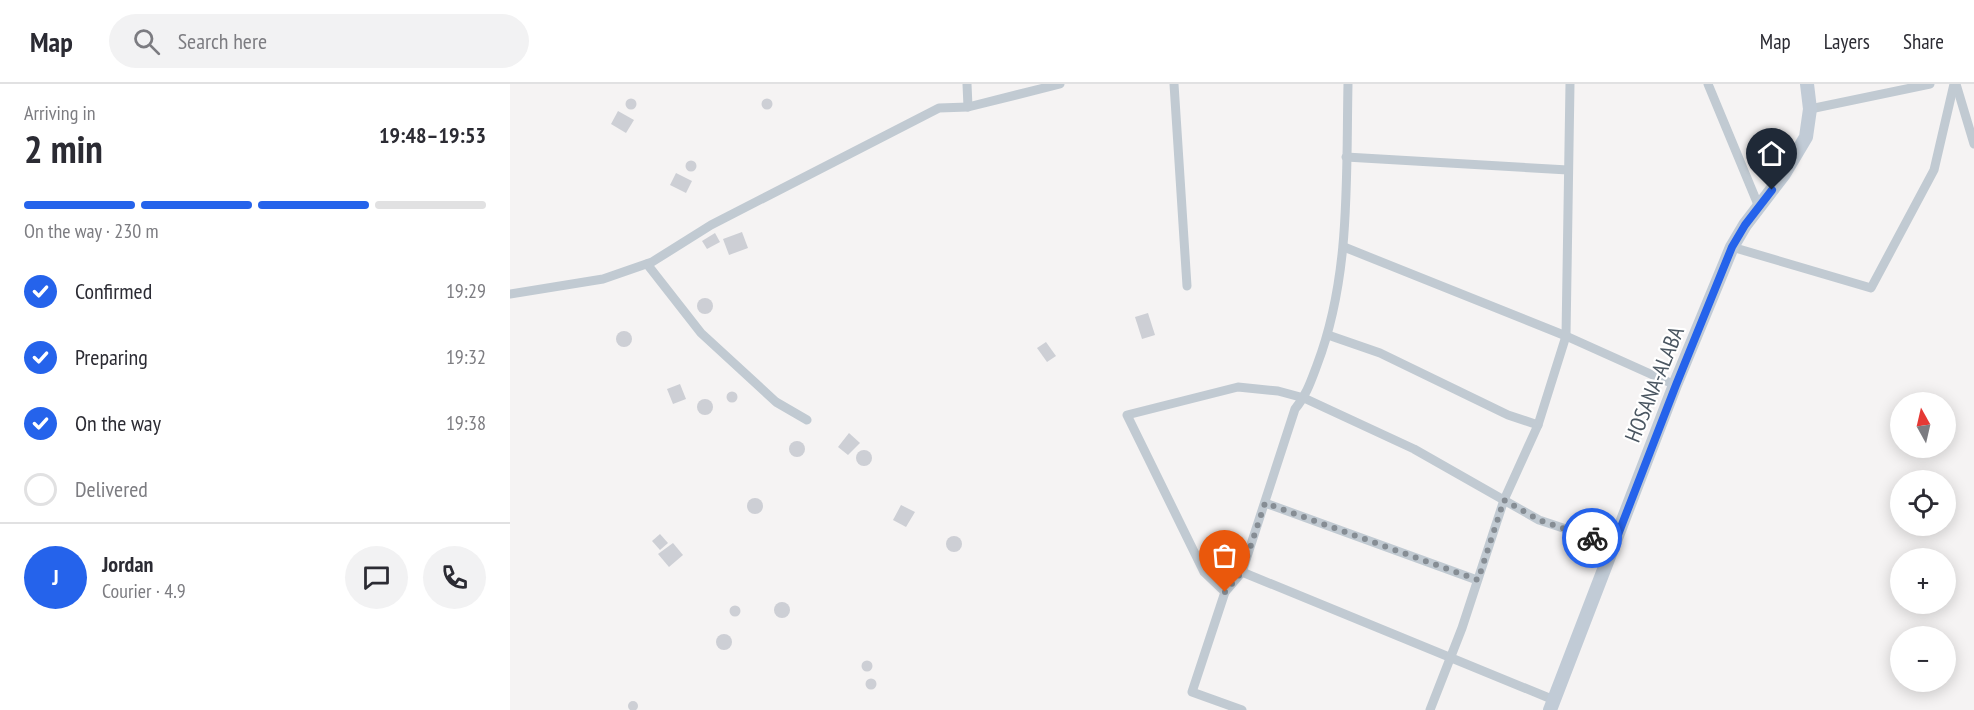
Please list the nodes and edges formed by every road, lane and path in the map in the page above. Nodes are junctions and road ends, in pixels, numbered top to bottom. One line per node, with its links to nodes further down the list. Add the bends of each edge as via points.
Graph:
1 (967, 84): 10 (street)
2 (1060, 84): 10 (street)
3 (1174, 84): 19 (street)
4 (1348, 84): 13 (street)
5 (1570, 84): 14 (street)
6 (1708, 84): 15 (street)
7 (1807, 84): 11 (main road, HOSANA-ALABA)
8 (1930, 84): 11 (street)
9 (1955, 84): 12 (street); 17 (street, via 1935,170 1871,288)
10 (968, 107): 18 (street, via 939,108 767,195)
11 (1810, 109): 15 (main road, HOSANA-ALABA, via 1806,137)
12 (1974, 144)
13 (1346, 157): 14 (street); 16 (street)
14 (1568, 170): 22 (street)
15 (1759, 207): 17 (main road, HOSANA-ALABA)
16 (1344, 247): 21 (street); 22 (street)
17 (1732, 247): 23 (main road, HOSANA-ALABA)
18 (647, 264): 20 (street, via 603,279); 25 (street, via 701,333 776,402)
19 (1187, 286)
20 (510, 294)
21 (1328, 335): 24 (street); 26 (street, via 1380,353 1490,407)
22 (1566, 336): 23 (street); 26 (street)
23 (1676, 385): 29 (main road, HOSANA-ALABA)
24 (1304, 398): 27 (street, via 1414,449); 28 (street, via 1295,409); 32 (street, via 1238,387 1127,415 1204,572)
25 (807, 420)
26 (1538, 425): 27 (street)
27 (1504, 500): 29 (street, via 1539,520); 31 (street)
28 (1265, 503): 30 (street); 31 (street)
29 (1614, 545): 34 (main road, HOSANA-ALABA)
30 (1242, 572): 32 (street); 33 (street)
31 (1478, 580): 33 (street)
32 (1225, 592): 35 (street, via 1192,692)
33 (1451, 657): 34 (street); 36 (street)
34 (1552, 705)
35 (1242, 710)
36 (1430, 710)

